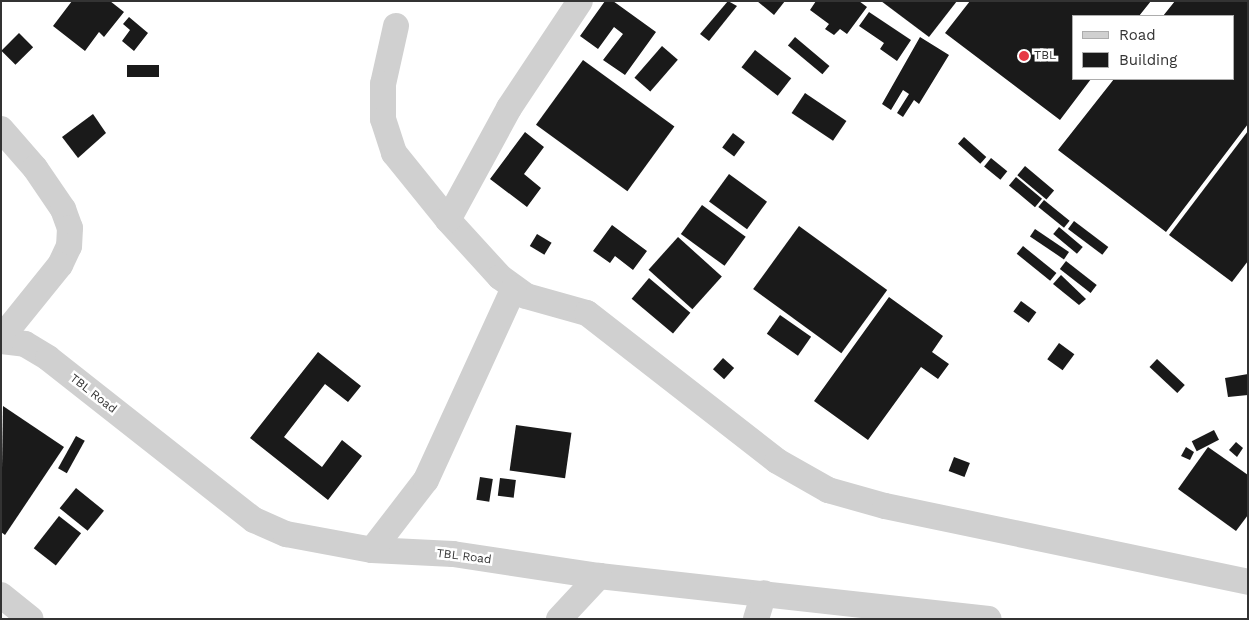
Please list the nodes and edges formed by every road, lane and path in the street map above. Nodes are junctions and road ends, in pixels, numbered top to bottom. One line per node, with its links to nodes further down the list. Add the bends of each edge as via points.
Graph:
1 (580, 1): 4 (street, via 508,108)
2 (396, 26): 4 (street, via 383,84 382,119 394,153)
3 (1, 129): 6 (street, via 35,168 63,209 70,228 70,246 60,265)
4 (448, 220): 5 (street)
5 (514, 288): 7 (street, via 426,480); 9 (street, via 587,313 777,461 828,490 886,506 1125,554 1208,577)
6 (1, 340): 7 (street, TBL Road, via 25,344 48,358 254,520 313,542)
7 (372, 550): 8 (street, TBL Road, via 453,554)
8 (600, 576): 10 (street, TBL Road); 13 (street)
9 (1248, 582)
10 (764, 593): 14 (street); 15 (street, TBL Road)
11 (1, 595): 12 (street)
12 (31, 619)
13 (559, 619)
14 (756, 619)
15 (989, 619)

